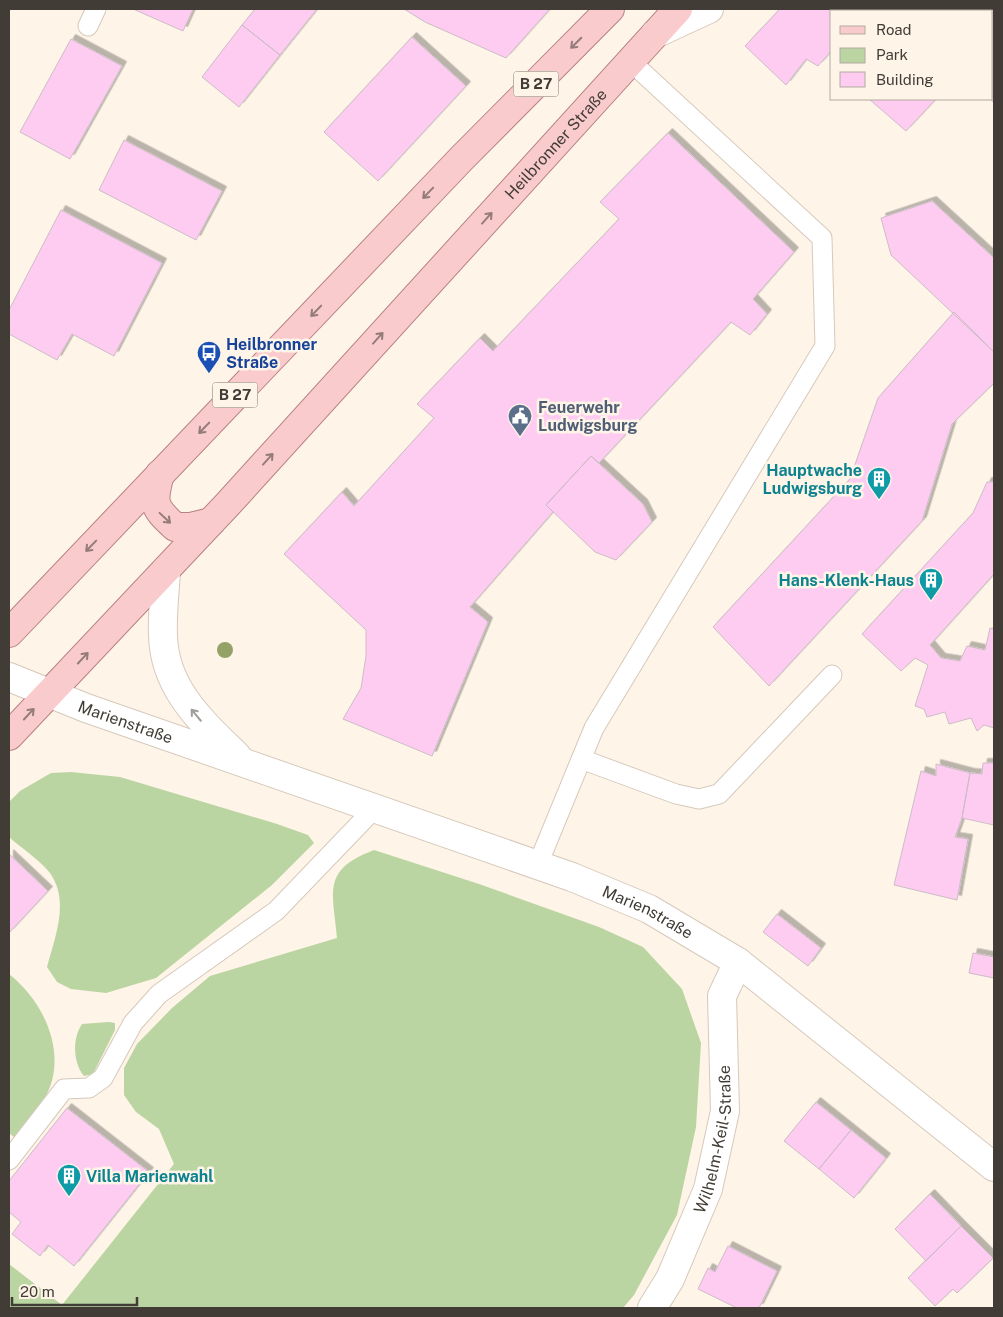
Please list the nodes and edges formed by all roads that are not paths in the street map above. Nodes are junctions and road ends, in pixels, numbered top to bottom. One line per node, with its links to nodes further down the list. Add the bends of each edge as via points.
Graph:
1 (96, 9): 5 (lane)
2 (610, 9): 8 (main road, B 27, one-way to 8, via 462,158)
3 (678, 9): 6 (main road, Heilbronner Straße)
4 (709, 9): 6 (street)
5 (88, 26)
6 (656, 34): 7 (main road, Heilbronner Straße)
7 (630, 60): 9 (main road, Heilbronner Straße, one-way to 7); 16 (lane, via 822,238 825,346 594,728)
8 (160, 474): 9 (main road, one-way to 9, via 154,496 158,511 175,527); 11 (main road, B 27, one-way to 11)
9 (211, 522): 10 (main road, Heilbronner Straße)
10 (166, 570): 14 (main road, Heilbronner Straße, one-way to 10); 17 (street, Marienstraße, one-way to 10, via 201,721 174,684 163,635)
11 (9, 633)
12 (832, 676): 16 (lane, via 719,794 699,799 676,794)
13 (9, 677): 14 (street, Marienstraße)
14 (49, 693): 15 (main road, Heilbronner Straße, one-way to 14); 17 (street, Marienstraße)
15 (9, 736)
16 (581, 759): 19 (lane)
17 (243, 762): 18 (street, Marienstraße)
18 (375, 808): 19 (street, Marienstraße); 21 (lane, via 276,911 159,994 133,1022 103,1078 89,1088 64,1089)
19 (538, 864): 20 (street, Marienstraße, via 649,909)
20 (738, 962): 22 (street, Marienstraße); 23 (street, Wilhelm-Keil-Straße, via 722,996 725,1111 708,1189 670,1279)
21 (9, 1160)
22 (994, 1167)
23 (652, 1308)

